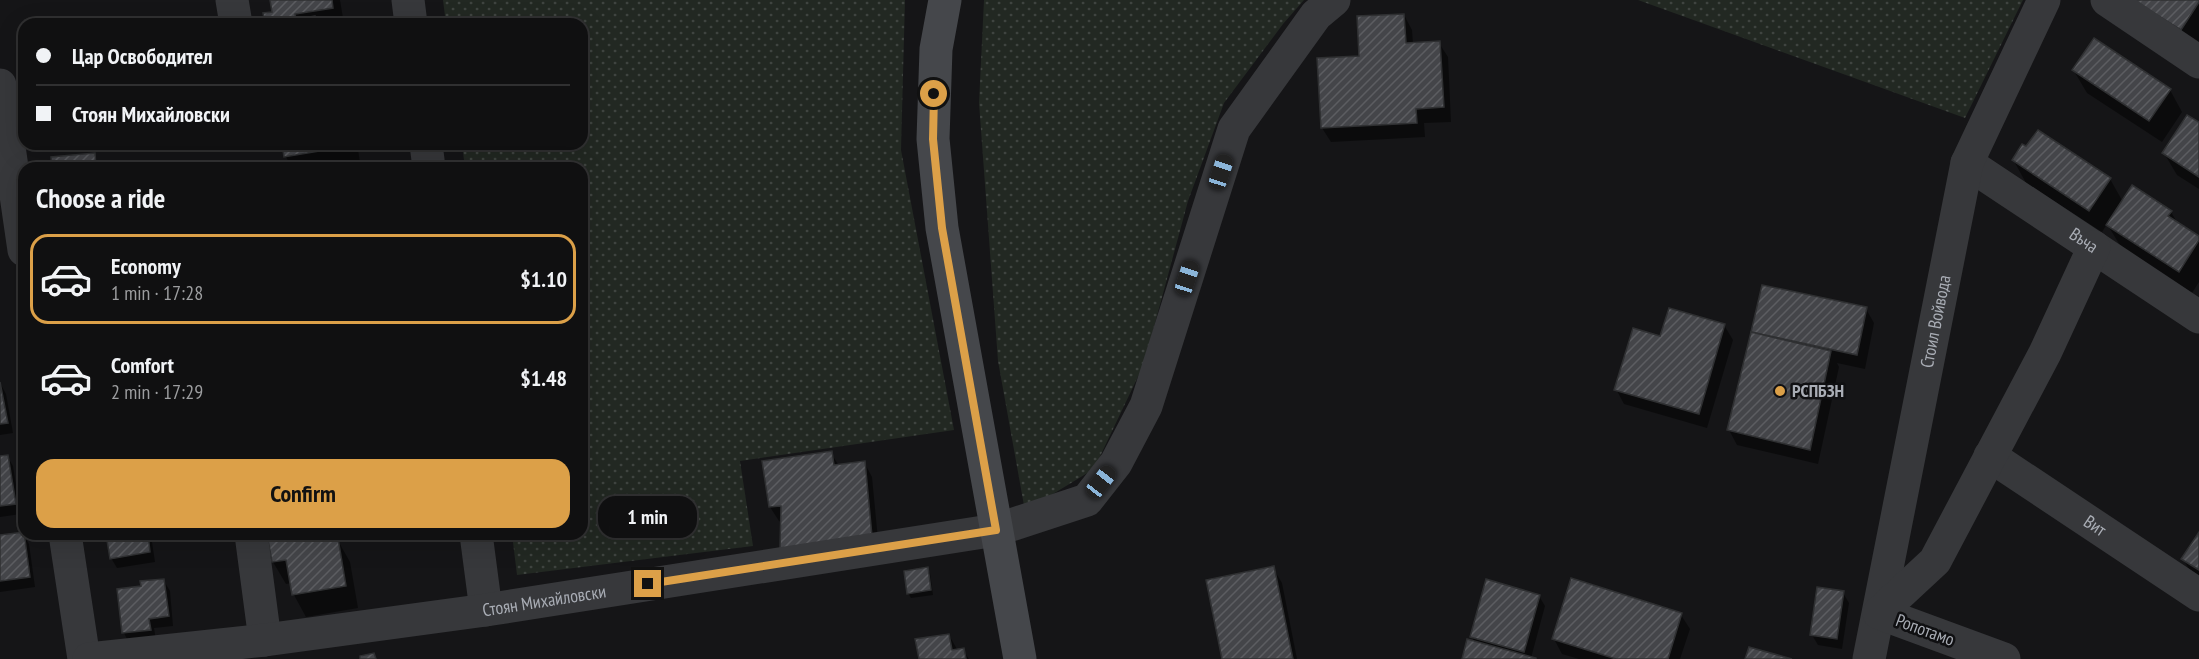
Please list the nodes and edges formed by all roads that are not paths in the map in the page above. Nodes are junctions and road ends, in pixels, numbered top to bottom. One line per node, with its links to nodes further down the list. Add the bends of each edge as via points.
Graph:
1 (232, 0): 7 (street)
2 (408, 0): 8 (street)
3 (945, 0): 16 (main road, via 936,49 934,150 942,228)
4 (1334, 0): 16 (street, Стоян Михайловски, via 1316,15 1234,129 1146,406 1116,463 1087,500)
5 (2044, 0): 11 (street, Стоил Войвода)
6 (2107, 0): 9 (street)
7 (235, 18)
8 (410, 18)
9 (2199, 62)
10 (0, 85): 12 (street)
11 (1967, 163): 13 (street, Въча); 22 (street, Стоил Войвода)
12 (18, 209)
13 (2094, 247): 14 (street, Въча); 15 (street, via 2045,353)
14 (2199, 317)
15 (1990, 456): 20 (street, Вит); 22 (street, via 1935,561)
16 (996, 530): 21 (street, Стоян Михайловски); 26 (main road)
17 (66, 540): 24 (street)
18 (252, 540): 23 (street)
19 (477, 540): 21 (street)
20 (2199, 595)
21 (486, 610): 23 (street, Стоян Михайловски)
22 (1879, 613): 27 (street, Стоил Войвода); 28 (street, Ропотамо)
23 (265, 640): 25 (street, Стоян Михайловски)
24 (84, 659)
25 (89, 659)
26 (1020, 659)
27 (1869, 659)
28 (2004, 659)

